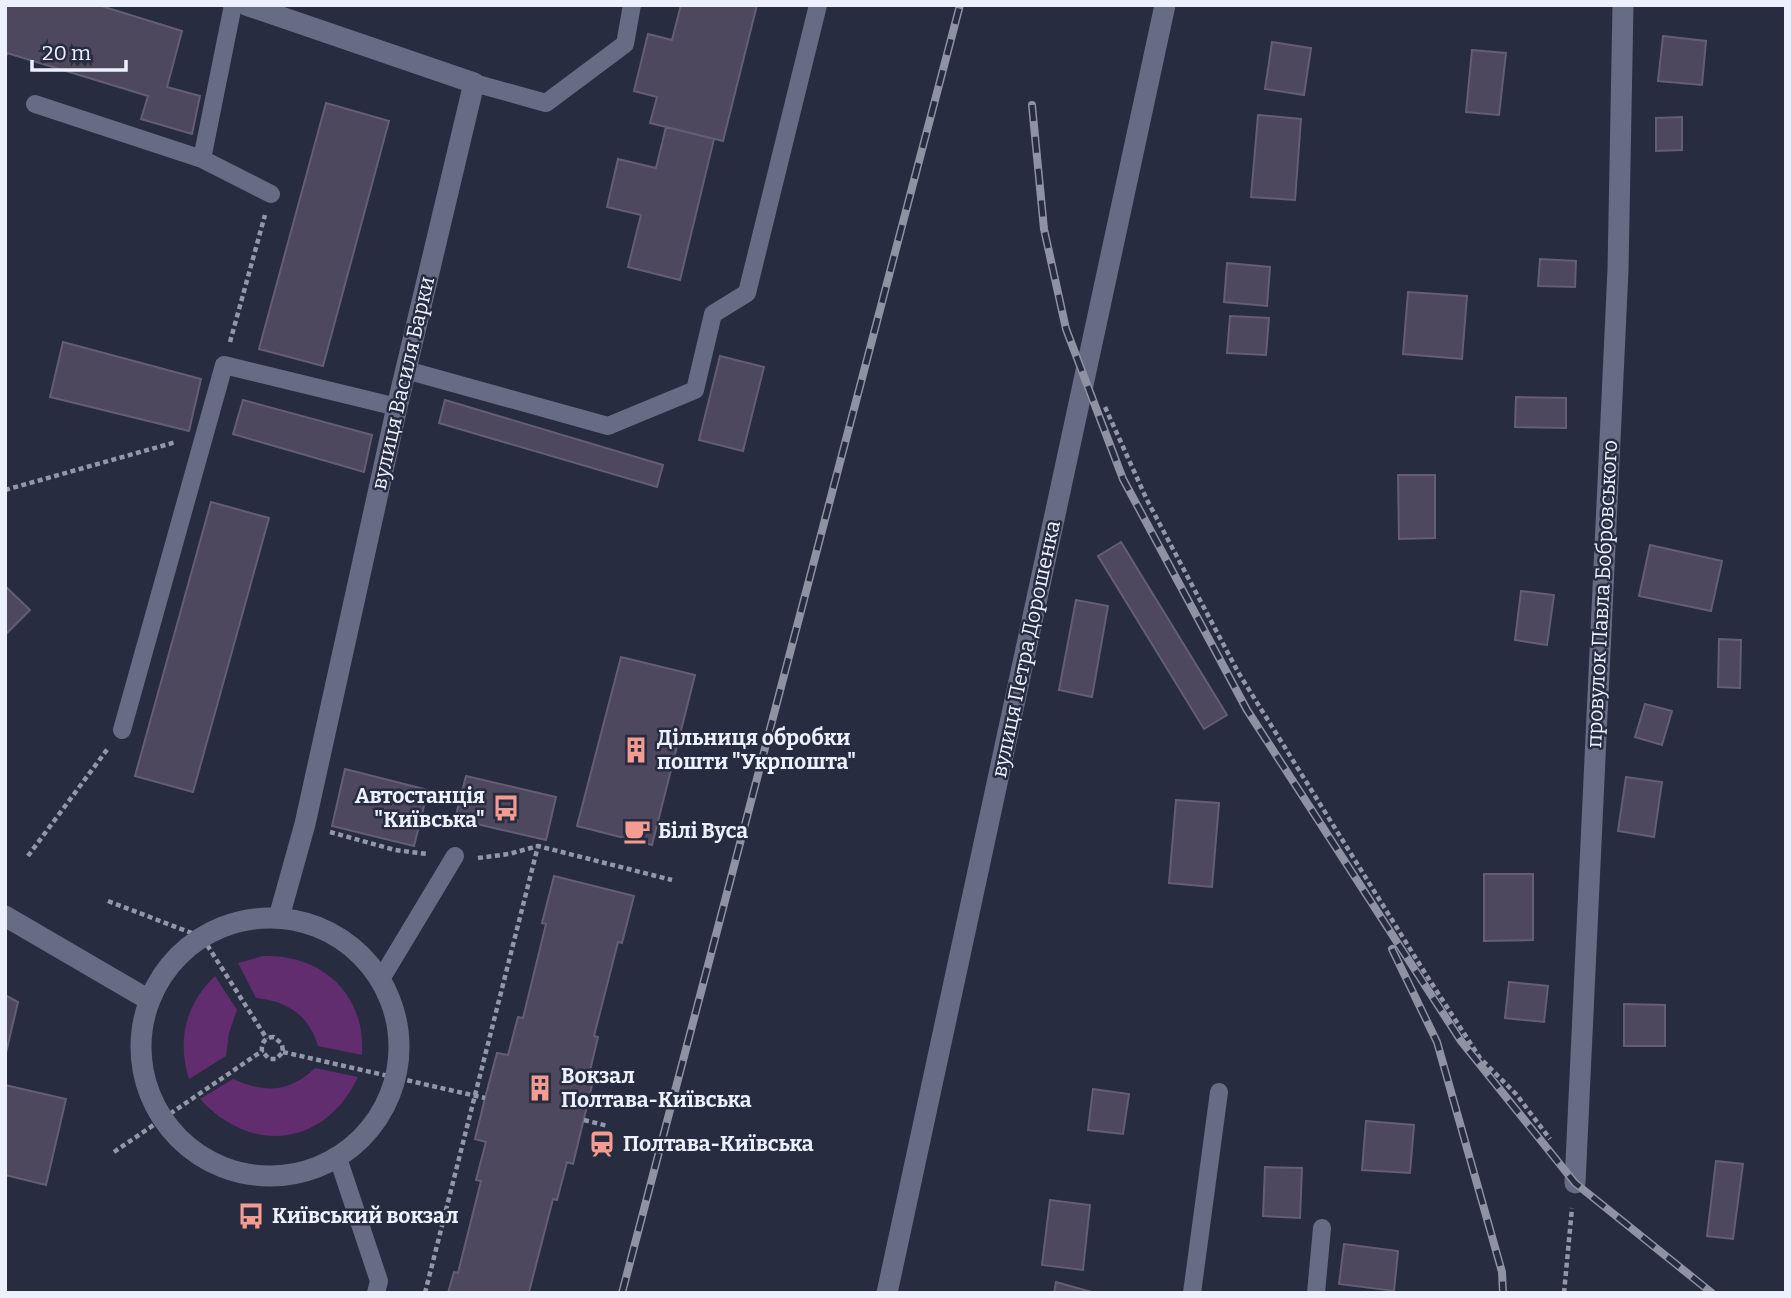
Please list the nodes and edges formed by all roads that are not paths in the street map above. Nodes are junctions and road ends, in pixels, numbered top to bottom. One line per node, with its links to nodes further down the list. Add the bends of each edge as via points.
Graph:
1 (233, 5): 9 (lane)
2 (246, 5): 7 (street)
3 (632, 5): 7 (lane, via 625,44 546,103)
4 (818, 5): 11 (lane, via 747,293 713,314 695,390 608,426)
5 (1165, 5): 24 (street, вулиця Петра Дорошенка)
6 (1623, 5): 21 (street, провулок Павла Бобровського, via 1618,270)
7 (474, 83): 11 (street, вулиця Василя Барки)
8 (35, 104): 9 (lane)
9 (202, 159): 10 (lane)
10 (271, 194)
11 (406, 370): 12 (street, вулиця Василя Барки)
12 (397, 407): 13 (lane, via 224,365); 16 (street, вулиця Василя Барки, via 305,824)
13 (122, 730)
14 (455, 856): 17 (lane)
15 (5, 916): 18 (street)
16 (279, 917): 17 (street, via 337,936); 18 (street, via 239,921 202,937 170,964)
17 (381, 979): 20 (street, via 400,1037 396,1078 375,1124)
18 (149, 1000): 20 (street, via 141,1061 151,1100 177,1138 196,1154 241,1173 265,1177 315,1169)
19 (1219, 1092): 25 (lane)
20 (338, 1158): 23 (lane, via 379,1281)
21 (1575, 1178)
22 (1322, 1228): 26 (lane)
23 (376, 1293)
24 (887, 1293)
25 (1192, 1293)
26 (1316, 1293)

